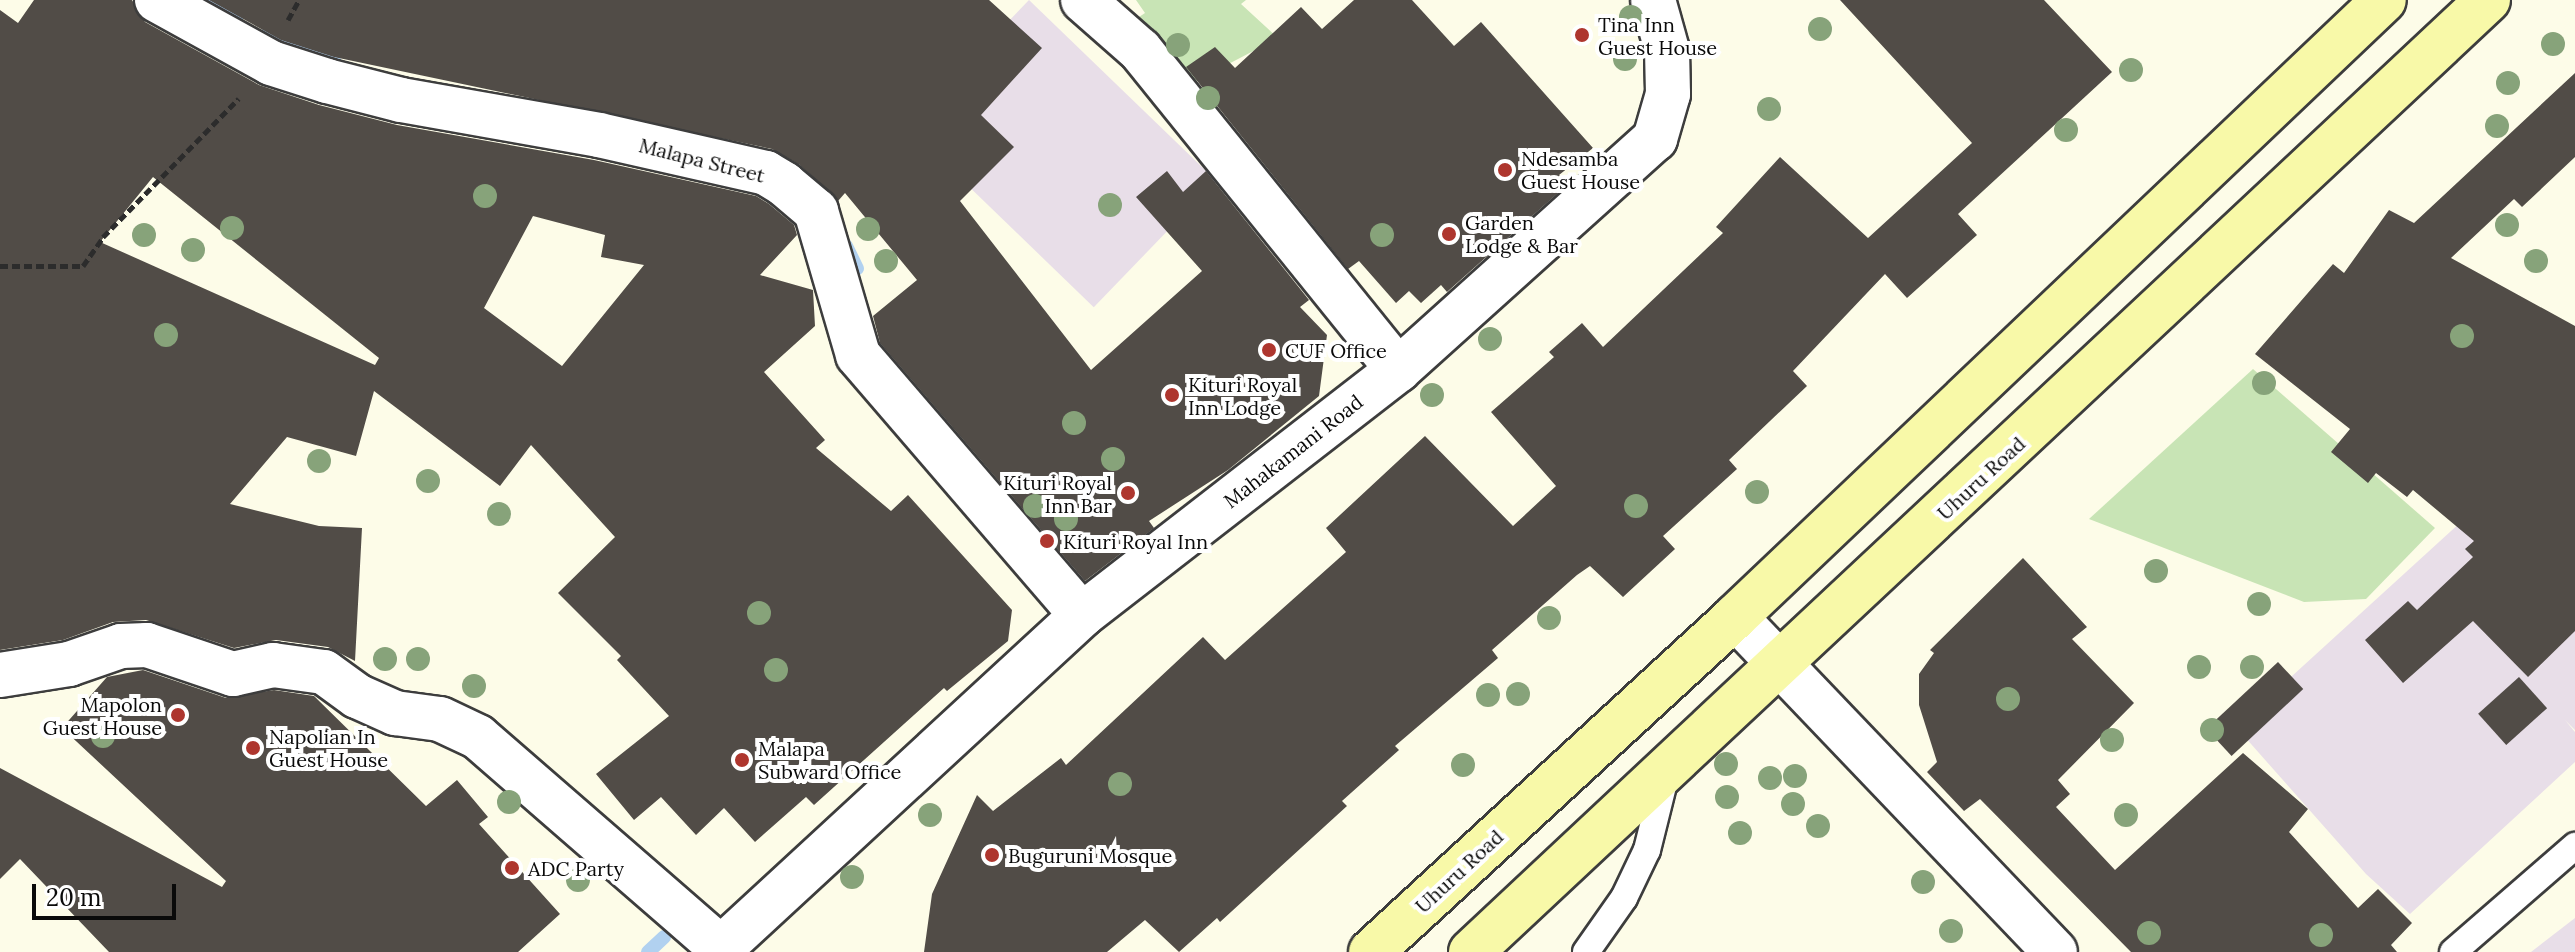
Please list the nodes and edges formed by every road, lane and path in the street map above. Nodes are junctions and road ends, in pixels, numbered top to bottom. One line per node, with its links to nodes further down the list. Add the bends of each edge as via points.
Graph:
1 (157, 0): 6 (street, Malapa Street)
2 (1083, 0): 8 (street, via 1140,50)
3 (1653, 0): 8 (street, Mahakamani Road, via 1667,50 1668,80 1655,139)
4 (2384, 0): 10 (main road, Uhuru Road)
5 (2488, 0): 11 (main road, Uhuru Road)
6 (271, 63): 7 (path, via 103,237 83,266); 9 (street, Malapa Street, via 401,100 599,135 766,173 784,184 816,211 858,355)
7 (0, 266)
8 (1398, 370): 9 (street, Mahakamani Road)
9 (1082, 615): 15 (street, Mahakamani Road)
10 (1735, 617): 11 (street); 16 (main road, Uhuru Road)
11 (1783, 664): 13 (main road, Uhuru Road); 19 (street)
12 (0, 675): 15 (street, via 69,664 121,646 147,645 233,674 273,665 324,672 357,696 395,713 440,719 478,737)
13 (1667, 770): 17 (main road, Uhuru Road); 18 (lane, via 1647,850 1624,898)
14 (2575, 846): 20 (lane)
15 (721, 951)
16 (1371, 952)
17 (1471, 952)
18 (1586, 952)
19 (2055, 952)
20 (2453, 952)

